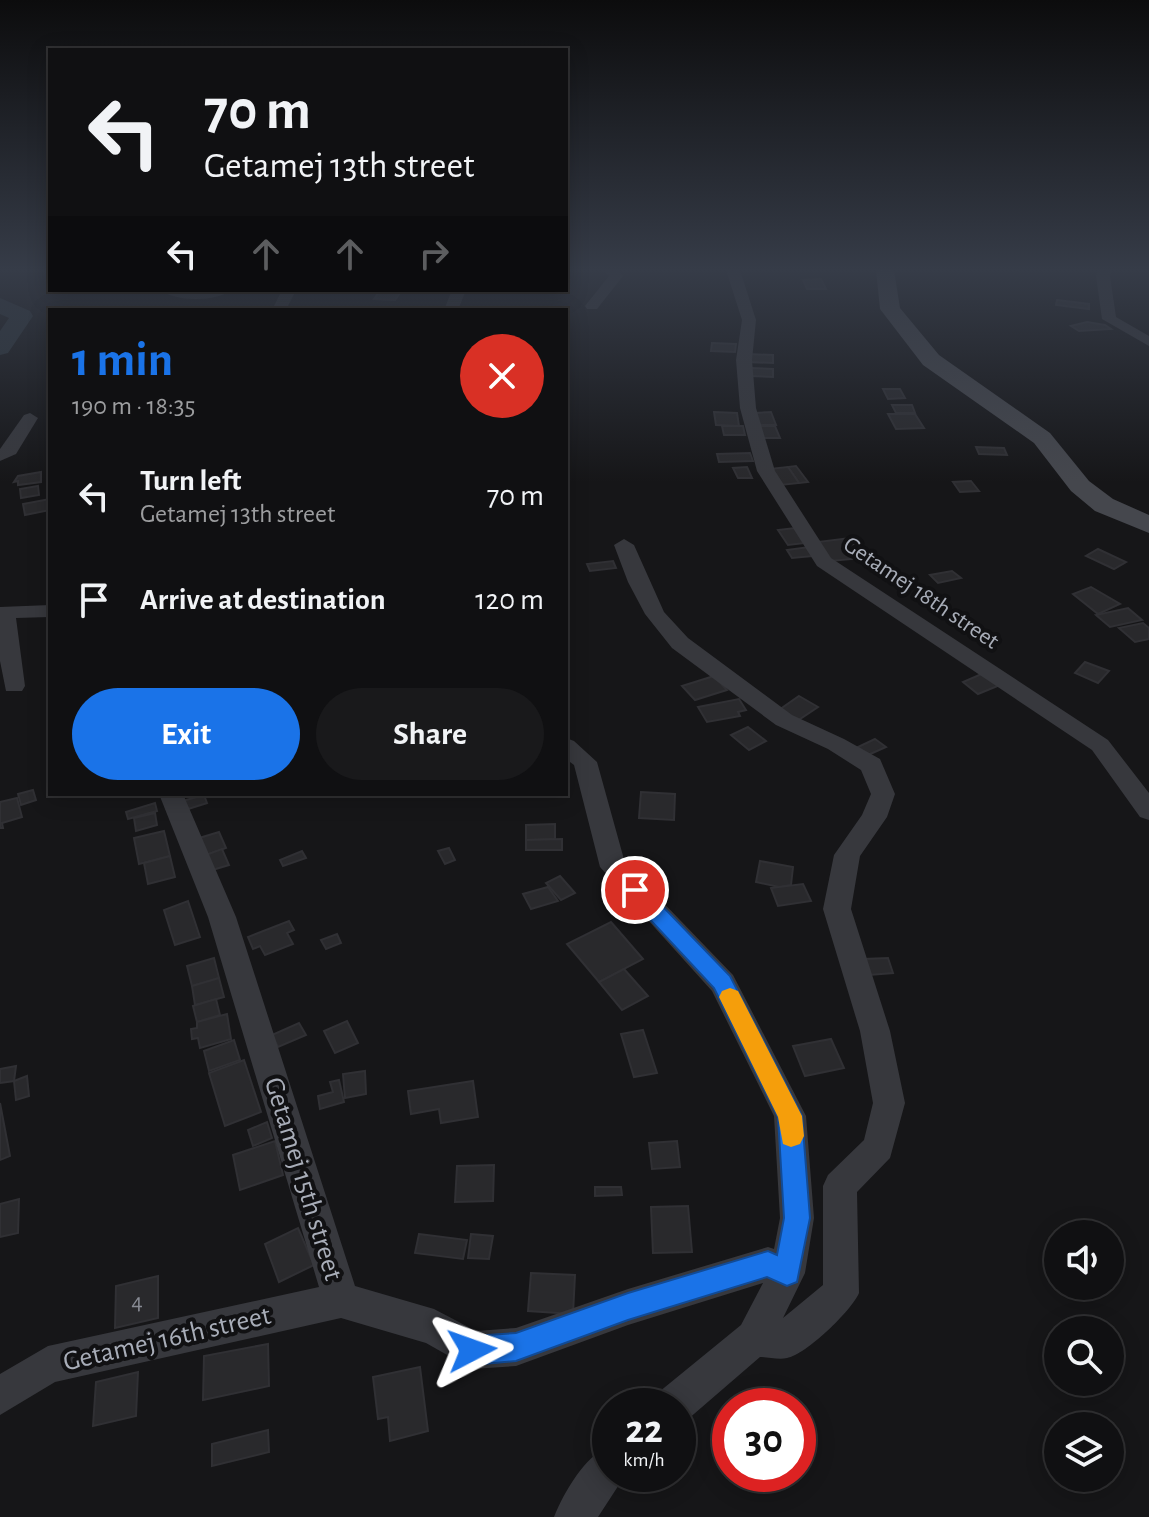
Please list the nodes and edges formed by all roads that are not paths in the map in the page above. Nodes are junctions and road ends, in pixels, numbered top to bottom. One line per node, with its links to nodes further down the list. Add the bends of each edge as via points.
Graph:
1 (746, 341): 12 (street, Getamej 18th street, via 748,408 766,471 824,562 1100,745)
2 (916, 341): 5 (street, via 931,360 1042,438 1080,486 1104,505)
3 (30, 418): 4 (street, via 10,450)
4 (0, 456)
5 (1149, 525)
6 (624, 545): 15 (street, via 655,614 680,643 784,720 871,765 883,794 847,855 837,909 875,1031 889,1103 878,1148 840,1186 841,1293 786,1340)
7 (48, 611): 8 (street)
8 (3, 612): 9 (street)
9 (14, 686)
10 (568, 748): 13 (street, via 585,762 613,867 723,983 790,1116 797,1218)
11 (172, 796): 14 (street, Getamej 15th street, via 222,917)
12 (1149, 811)
13 (787, 1273): 14 (street, Getamej 15th street, via 768,1264 516,1347 472,1350 434,1327); 15 (street)
14 (341, 1300): 17 (street, Getamej 16th street, via 48,1365)
15 (754, 1338): 16 (street)
16 (694, 1388)
17 (0, 1396)
18 (592, 1491): 19 (street)
19 (574, 1517)

